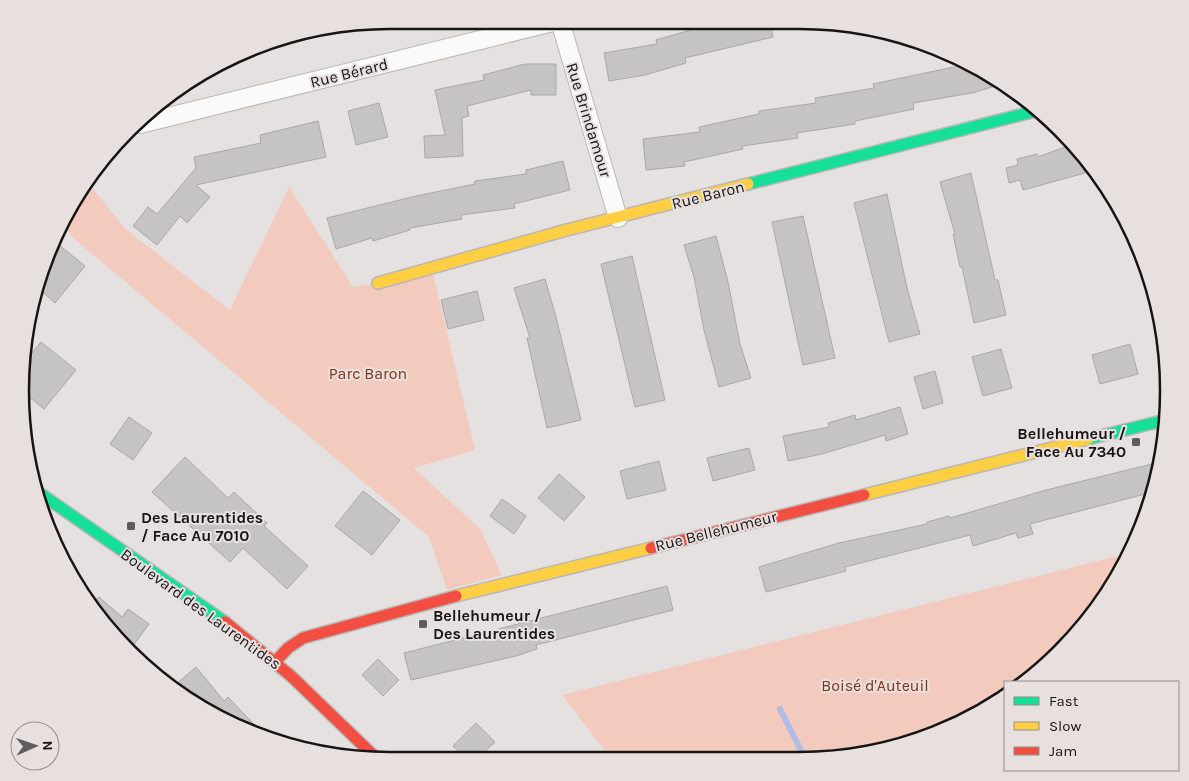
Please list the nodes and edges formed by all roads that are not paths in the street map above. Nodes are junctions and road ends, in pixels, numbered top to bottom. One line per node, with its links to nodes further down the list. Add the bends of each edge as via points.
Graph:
1 (526, 29): 4 (street, Rue Bérard)
2 (561, 29): 5 (street, Rue Brindamour)
3 (1029, 113): 5 (street, Rue Baron)
4 (149, 122)
5 (618, 218): 6 (street, Rue Baron)
6 (378, 283)
7 (1158, 422): 9 (street, Rue Bellehumeur, via 410,607 303,638)
8 (45, 497): 9 (street, Boulevard des Laurentides, via 190,597)
9 (275, 662): 10 (street, Boulevard des Laurentides)
10 (369, 751)

